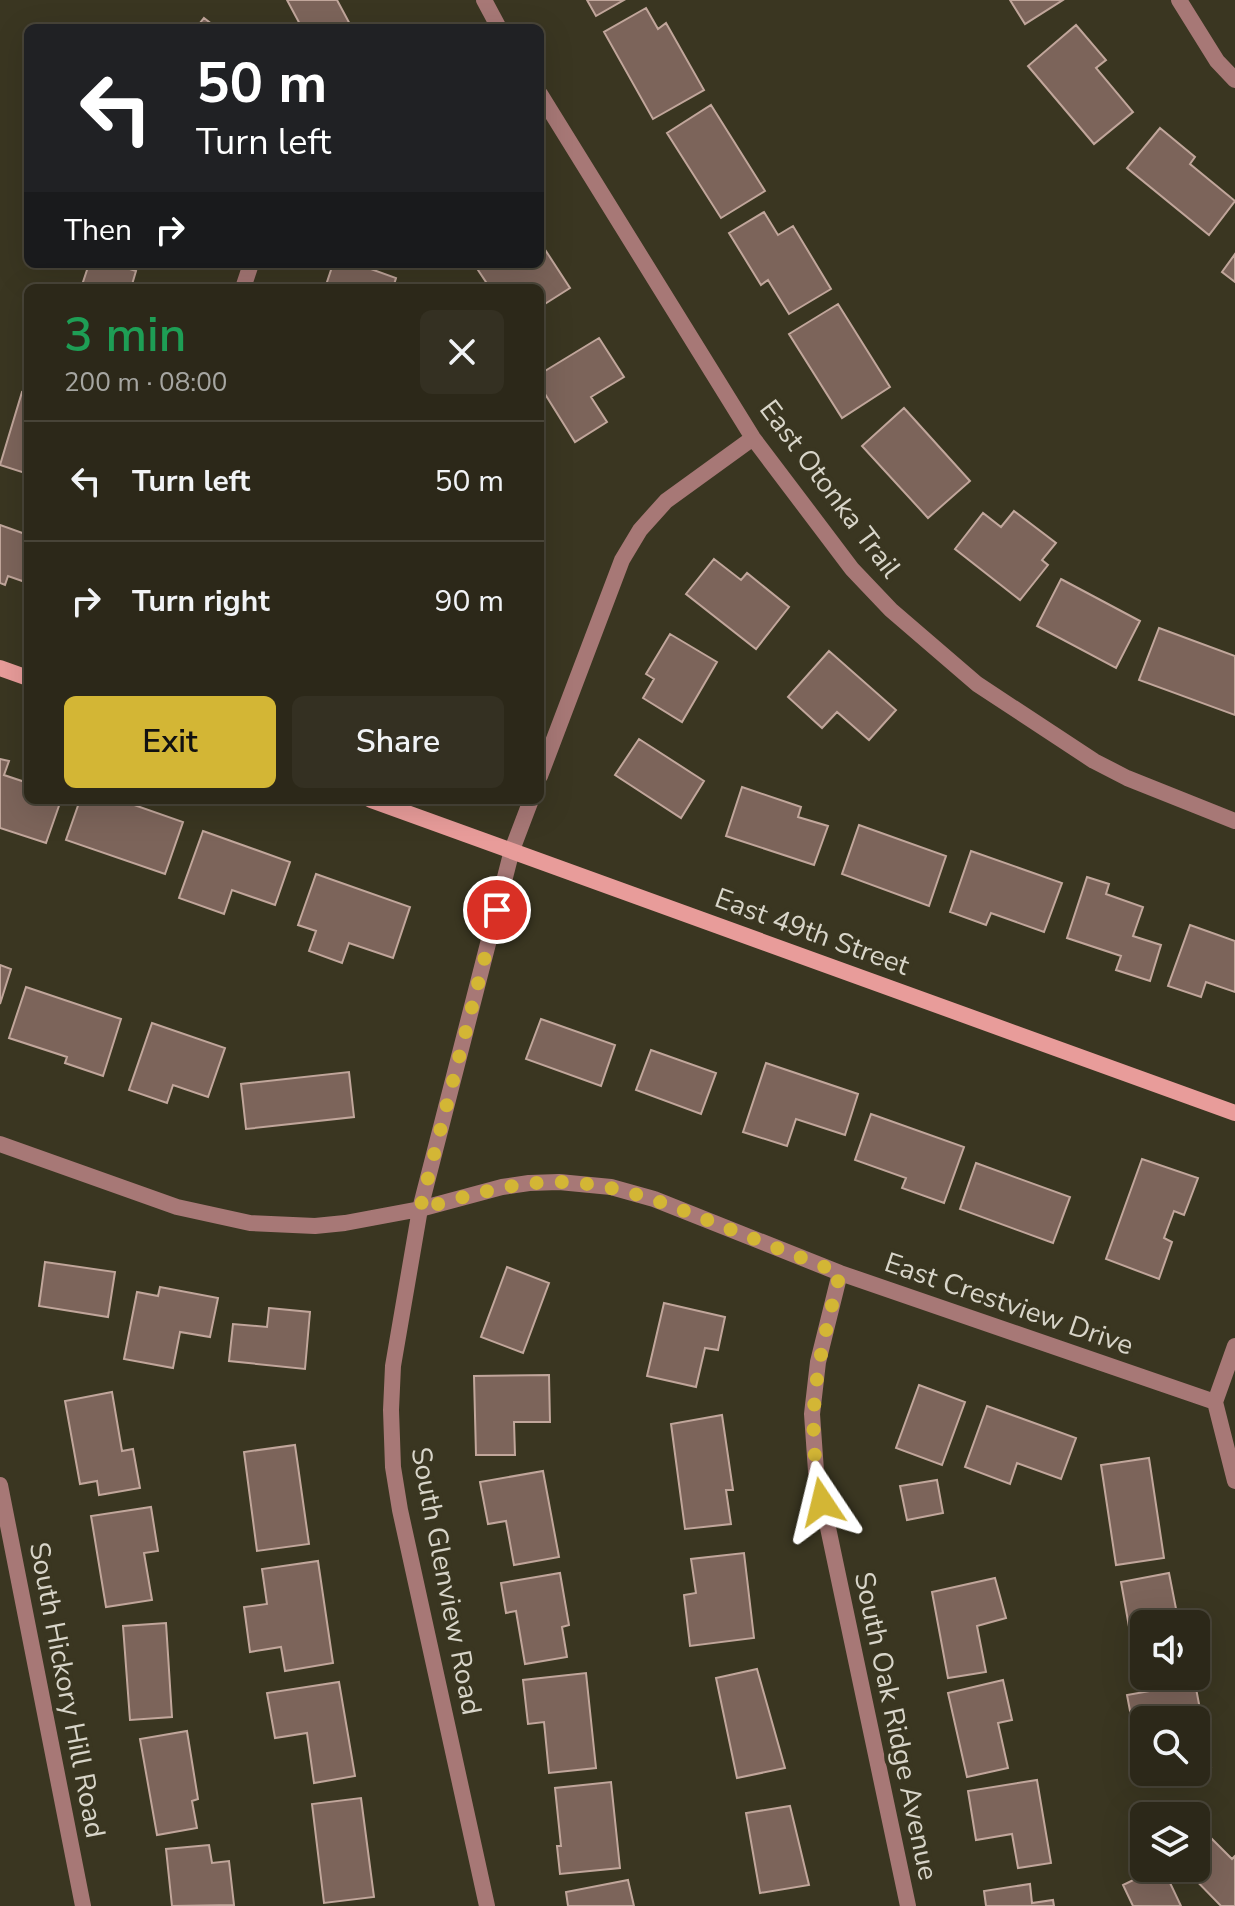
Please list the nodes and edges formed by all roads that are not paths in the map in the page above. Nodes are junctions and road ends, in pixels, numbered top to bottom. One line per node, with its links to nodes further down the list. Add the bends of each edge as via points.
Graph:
1 (484, 0): 3 (street)
2 (1179, 0): 4 (street)
3 (495, 24)
4 (1235, 80)
5 (544, 100): 6 (street, East Otonka Trail)
6 (753, 438): 9 (street, via 666,501 640,530 622,560); 12 (street, East Otonka Trail, via 852,569 977,684 1094,761)
7 (0, 668): 8 (street)
8 (24, 677)
9 (544, 765)
10 (382, 804): 13 (street, East 49th Street)
11 (529, 804): 13 (street, South Glenview Road)
12 (1235, 821)
13 (512, 850): 14 (street, East 49th Street); 16 (street, South Glenview Road)
14 (1235, 1113)
15 (0, 1144): 16 (street, East Crestview Drive, via 177,1207 250,1223 315,1226)
16 (420, 1209): 17 (street, East Crestview Drive, via 529,1183 611,1187); 23 (street, South Glenview Road, via 393,1366 393,1467)
17 (840, 1273): 19 (street, East Crestview Drive); 24 (street, South Oak Ridge Avenue, via 818,1362 812,1414 816,1471)
18 (1235, 1346): 19 (street)
19 (1215, 1402): 20 (street)
20 (1235, 1481)
21 (0, 1485): 22 (street, South Hickory Hill Road)
22 (83, 1906)
23 (487, 1906)
24 (908, 1906)

